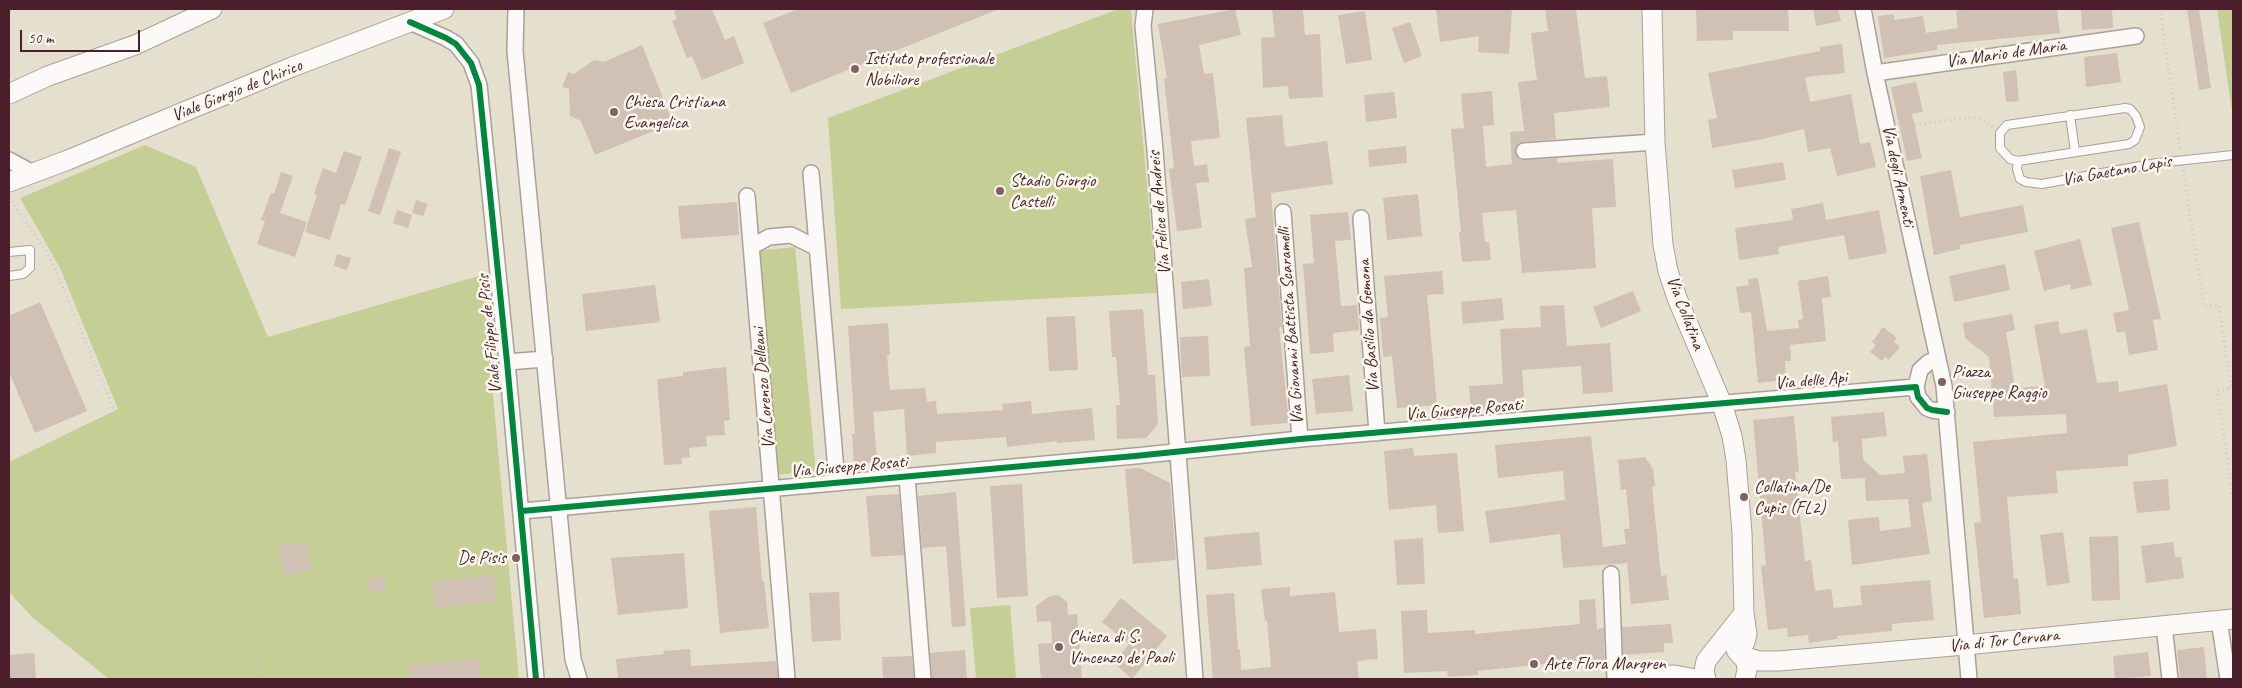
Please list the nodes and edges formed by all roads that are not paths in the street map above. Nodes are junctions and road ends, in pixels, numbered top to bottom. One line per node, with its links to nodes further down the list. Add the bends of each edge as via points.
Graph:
1 (212, 9): 7 (street)
2 (444, 9): 8 (street, Viale Giorgio de Chirico)
3 (516, 9): 29 (street, via 515,51)
4 (1144, 9): 37 (street, Via Felice de Andreis)
5 (1652, 9): 13 (street, Via Collatina)
6 (1863, 9): 10 (street, Via degli Armenti)
7 (197, 13): 11 (street, via 135,45 48,76)
8 (410, 22): 19 (street, Viale Giorgio de Chirico); 31 (street, Viale Filippo de Pisis, via 456,44 471,63 479,85)
9 (2136, 36): 10 (street, Via Mario de Maria)
10 (1875, 72): 30 (street, Via degli Armenti)
11 (12, 94)
12 (2070, 115): 15 (lane); 15 (lane, via 2125,108 2136,116 2140,127 2135,140 2129,144); 18 (lane, via 2007,125 2000,133 2000,148 2010,159)
13 (1655, 142): 14 (street); 33 (street, Via Collatina, via 1660,224 1668,271)
14 (1524, 151)
15 (2075, 152): 18 (lane)
16 (2233, 155): 18 (lane, Via Gaetano Lapis, via 2157,162 2042,184 2020,179)
17 (9, 160): 19 (street)
18 (2018, 161)
19 (31, 172): 21 (street, Viale Giorgio de Chirico)
20 (811, 173): 26 (street)
21 (9, 182)
22 (747, 196): 25 (street, Via Lorenzo Delleani)
23 (1283, 212): 36 (street, Via Giovanni Battista Scaramelli)
24 (1361, 218): 35 (street, Via Basilio da Gemona)
25 (752, 247): 26 (street, via 769,237 792,235); 40 (street, Via Lorenzo Delleani)
26 (817, 248): 39 (street)
27 (9, 252): 28 (lane, via 30,250 30,268 23,274)
28 (9, 276)
29 (545, 359): 31 (street); 41 (street)
30 (1938, 359): 32 (street, via 1920,370); 34 (street)
31 (507, 362): 42 (street, Viale Filippo de Pisis)
32 (1909, 387): 33 (street, Via delle Api); 34 (street, via 1927,408)
33 (1722, 404): 35 (street, Via Giuseppe Rosati); 44 (street, Via Collatina, via 1732,436 1736,467)
34 (1948, 417): 47 (street)
35 (1377, 433): 36 (street, Via Giuseppe Rosati)
36 (1300, 439): 37 (street, Via Giuseppe Rosati)
37 (1178, 452): 38 (street, Via Giuseppe Rosati); 56 (street, Via Felice de Andreis)
38 (907, 477): 39 (street, Via Giuseppe Rosati); 55 (street)
39 (836, 483): 40 (street, Via Giuseppe Rosati)
40 (772, 488): 41 (street, Via Giuseppe Rosati); 54 (street, Via Lorenzo Delleani)
41 (559, 506): 42 (street, Via Giuseppe Rosati); 53 (street, via 573,658)
42 (522, 511): 52 (street, Viale Filippo de Pisis)
43 (1611, 574): 57 (street)
44 (1744, 613): 48 (street); 49 (street, Via Collatina, via 1747,638)
45 (2226, 619): 46 (street, Via di Tor Cervara); 64 (street)
46 (2164, 625): 47 (street, Via di Tor Cervara); 63 (street)
47 (1965, 645): 50 (street, Via di Tor Cervara); 62 (street)
48 (1712, 654): 49 (street, via 1729,648); 51 (street); 60 (street, via 1704,670)
49 (1741, 654): 50 (street); 61 (street, via 1747,666)
50 (1774, 661): 61 (street, via 1761,666)
51 (1674, 675): 58 (street); 59 (street)
52 (536, 679)
53 (578, 679)
54 (787, 679)
55 (923, 679)
56 (1195, 679)
57 (1615, 679)
58 (1625, 679)
59 (1696, 679)
60 (1706, 679)
61 (1745, 679)
62 (1969, 679)
63 (2170, 679)
64 (2228, 679)

